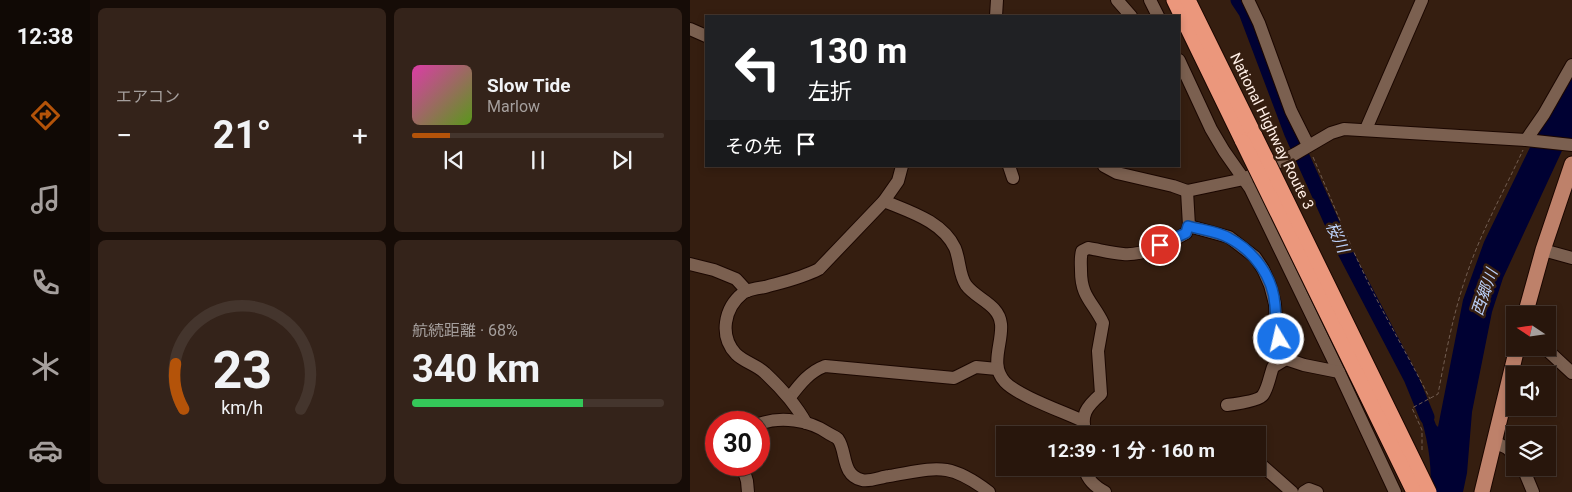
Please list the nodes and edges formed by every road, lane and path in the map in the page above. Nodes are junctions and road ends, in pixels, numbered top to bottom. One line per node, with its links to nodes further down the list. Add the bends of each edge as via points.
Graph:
1 (997, 0): 8 (street)
2 (1116, 0): 9 (street)
3 (1150, 0): 10 (street)
4 (1174, 0): 16 (highway, National Highway Route 3)
5 (1188, 0): 16 (highway, National Highway Route 3)
6 (1248, 0): 19 (street, via 1291,111)
7 (1422, 0): 15 (street)
8 (996, 15)
9 (1130, 15)
10 (1158, 15)
11 (690, 29): 12 (street)
12 (705, 36)
13 (1180, 62): 23 (street, via 1211,129)
14 (1572, 65): 17 (street)
15 (1366, 129): 17 (street); 19 (street, via 1331,133)
16 (1249, 139): 46 (highway, National Highway Route 3, bridge); 60 (highway, National Highway Route 3, bridge)
17 (1528, 140): 18 (street); 39 (path, via 1469,266 1438,394)
18 (1570, 145)
19 (1302, 149): 23 (street); 39 (path)
20 (1572, 164): 27 (main road, via 1565,197)
21 (902, 167): 25 (street, via 898,181)
22 (1106, 167): 24 (street, via 1116,173)
23 (1244, 179): 24 (street); 36 (street)
24 (1187, 191): 26 (street)
25 (884, 201): 30 (street, via 819,269); 35 (street, via 932,222 955,248 966,285 995,310 1001,323)
26 (1188, 226): 34 (street, via 1229,237 1255,257 1270,285 1276,329); 42 (street, via 1186,233 1144,251 1125,254 1088,248 1082,251 1081,283 1103,323 1098,351 1101,394 1085,411)
27 (1543, 250): 28 (street); 31 (main road)
28 (1572, 258)
29 (690, 264): 30 (street, via 736,279)
30 (746, 292): 38 (street, via 736,300 727,316 724,326 728,338 736,354 763,371)
31 (1527, 306)
32 (1515, 356): 45 (main road)
33 (1554, 356): 37 (street)
34 (1286, 359): 36 (street); 40 (street, via 1272,367 1264,395)
35 (997, 369): 38 (street, via 976,367 954,378 825,366 815,369); 42 (street, via 1014,390)
36 (1340, 372): 59 (street)
37 (1572, 373)
38 (790, 397): 43 (street)
39 (1430, 399): 48 (path, via 1412,408 1422,430)
40 (1227, 405)
41 (770, 420): 43 (street)
42 (1083, 421): 44 (street)
43 (806, 423): 54 (street, via 817,426 838,440 852,474 863,480 936,468 969,477)
44 (1084, 426)
45 (1494, 442): 47 (street); 64 (main road)
46 (1405, 443): 62 (highway, National Highway Route 3, bridge); 63 (highway, bridge)
47 (1506, 448)
48 (1422, 467): 61 (street)
49 (1266, 469): 56 (street)
50 (745, 476): 53 (street)
51 (1087, 476): 55 (street, via 1095,487)
52 (1527, 476): 65 (street)
53 (748, 492)
54 (989, 492)
55 (1106, 492)
56 (1292, 492)
57 (1304, 492): 58 (street, via 1309,489)
58 (1317, 492)
59 (1394, 492)
60 (1414, 492)
61 (1418, 492)
62 (1429, 492)
63 (1435, 492)
64 (1482, 492)
65 (1533, 492)

